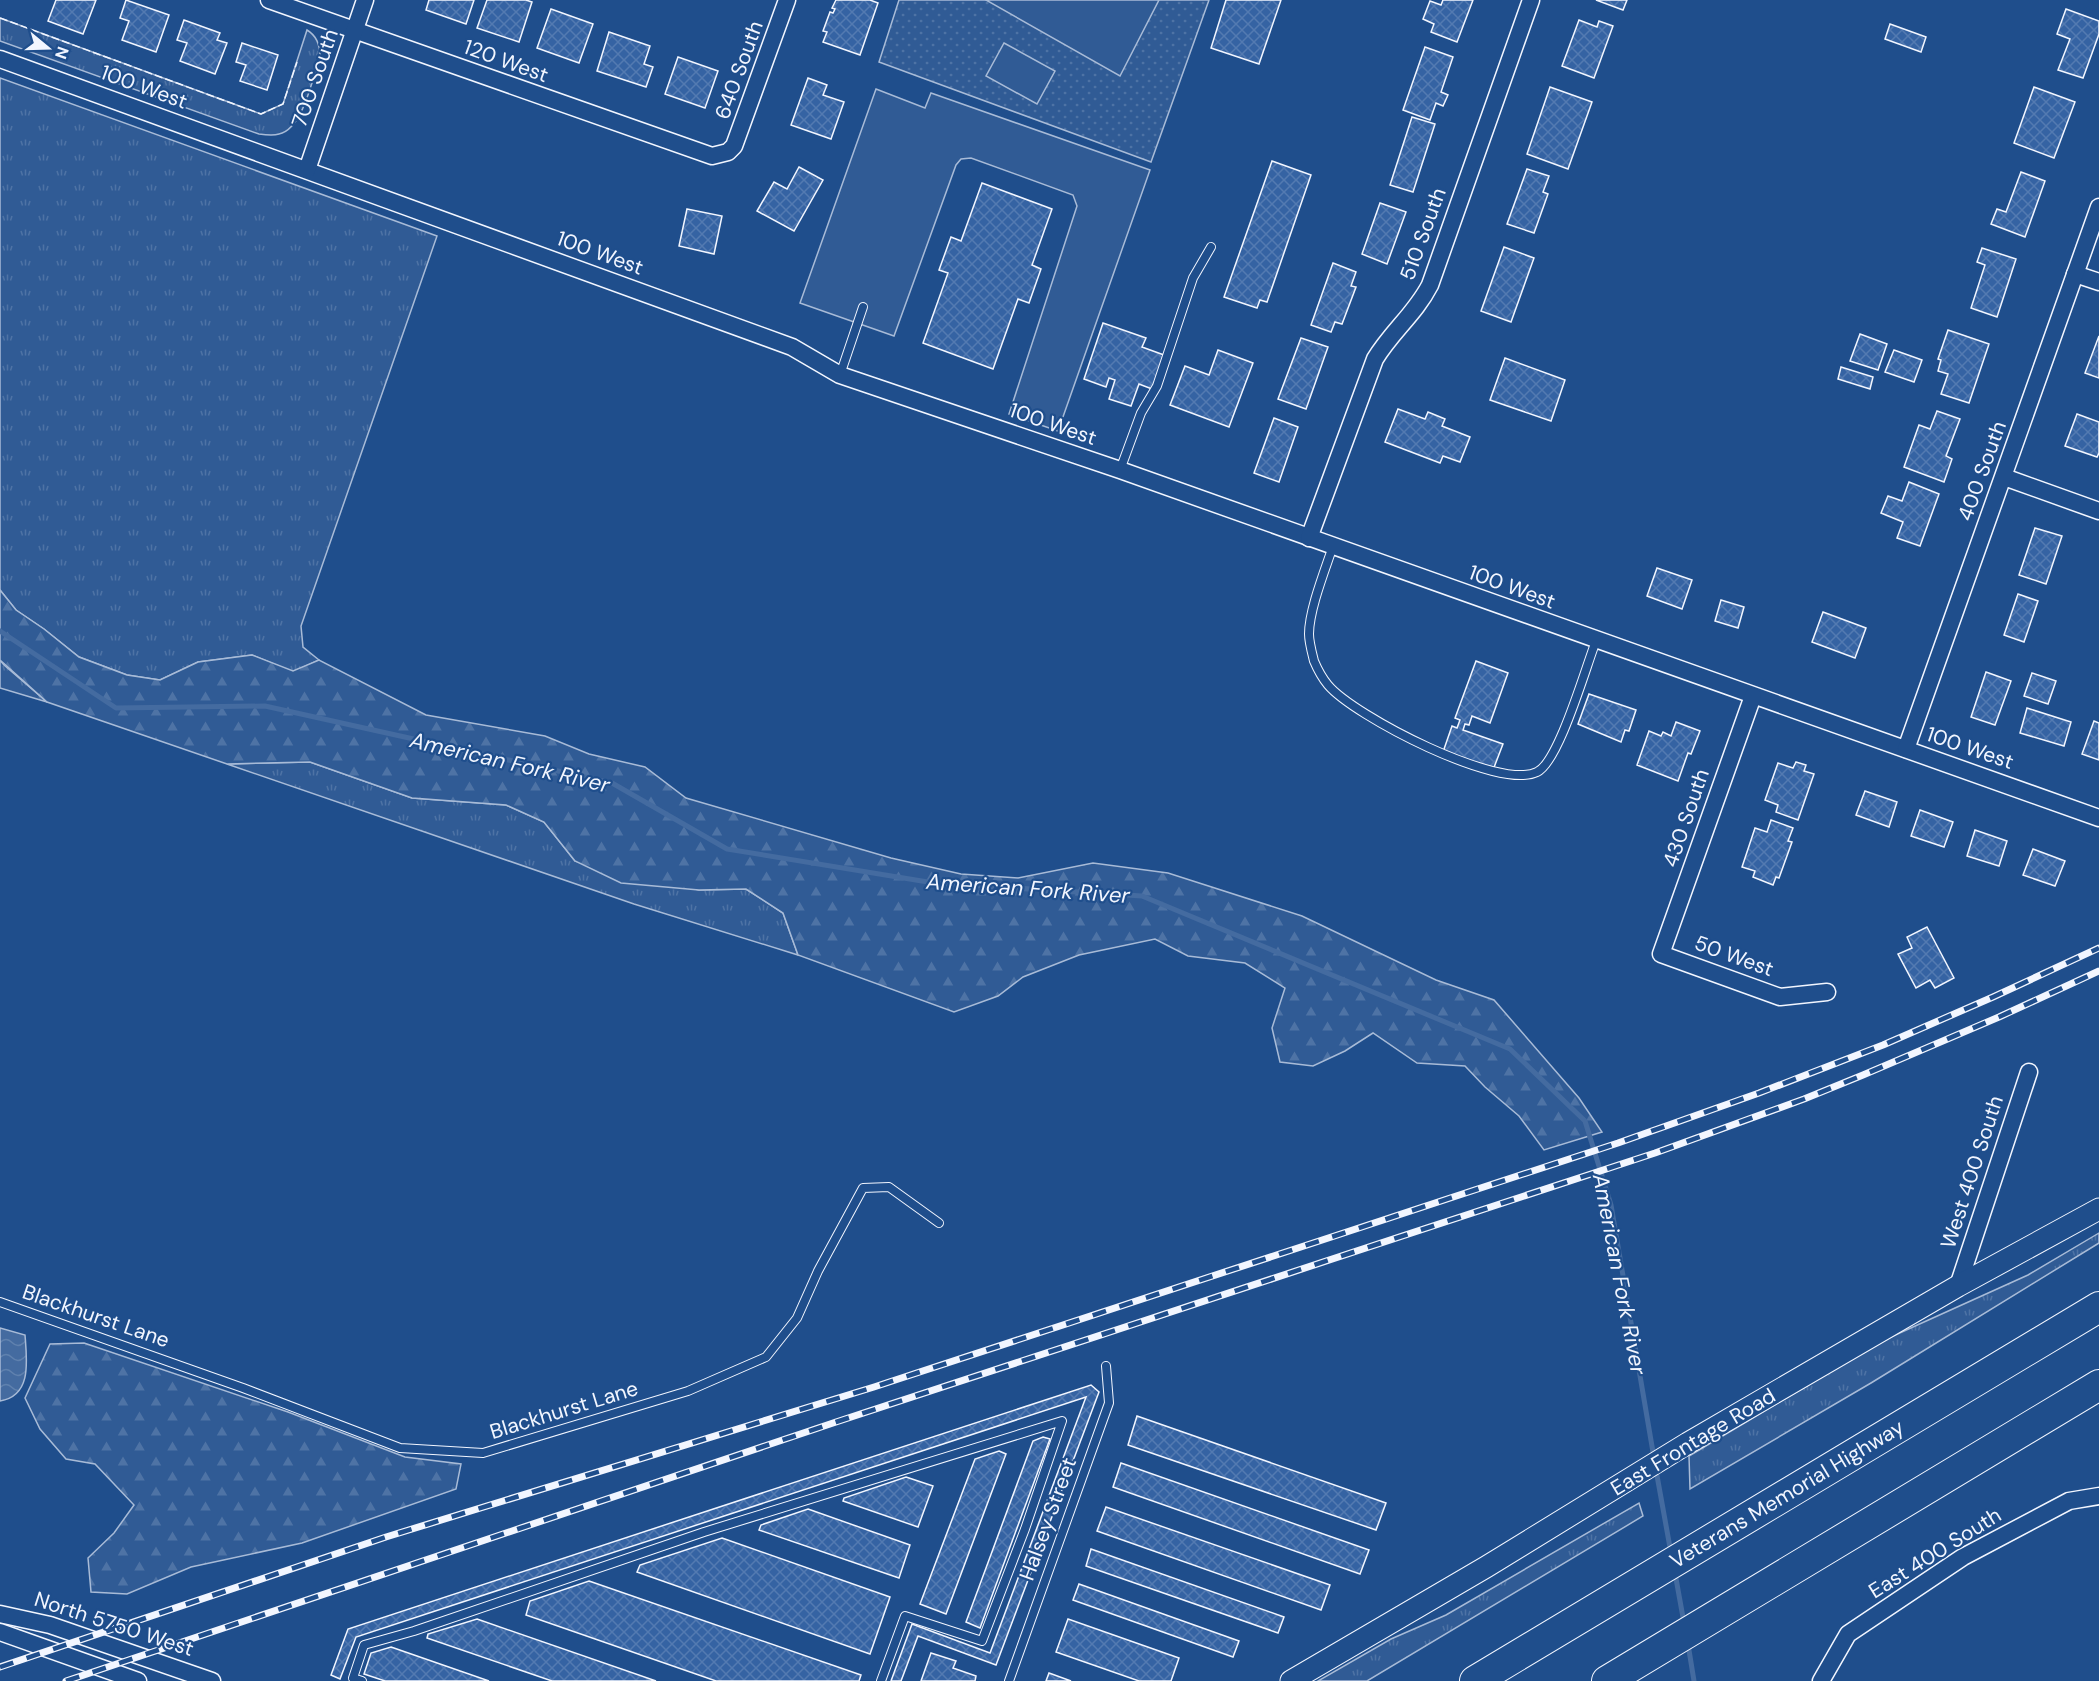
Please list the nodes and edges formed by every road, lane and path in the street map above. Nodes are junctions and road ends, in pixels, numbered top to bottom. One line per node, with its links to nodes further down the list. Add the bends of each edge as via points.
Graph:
1 (269, 0): 5 (street, 120 West)
2 (365, 0): 5 (street, 700 South)
3 (787, 0): 7 (street, 640 South, via 740,132)
4 (1531, 0): 18 (street, 510 South, via 1430,285 1420,304 1375,359)
5 (354, 31): 7 (street, 120 West, via 696,152 711,156); 8 (street, 700 South)
6 (0, 58): 8 (street, 100 West)
7 (728, 152)
8 (307, 170): 14 (street, 100 West, via 792,347)
9 (2099, 207): 11 (street, 400 South)
10 (1211, 247): 15 (lane, via 1193,278 1157,386 1141,413)
11 (2075, 274): 12 (street); 16 (street, 400 South)
12 (2099, 282)
13 (863, 307): 14 (lane)
14 (840, 375): 15 (street, 100 West)
15 (1120, 471): 18 (street, 100 West)
16 (2004, 477): 17 (street); 22 (street, 400 South)
17 (2099, 511)
18 (1309, 538): 19 (street, 100 West)
19 (1333, 546): 20 (street, 100 West); 20 (lane, via 1308,635 1315,663 1328,685 1354,706 1442,754 1500,774 1521,776 1538,772 1559,743)
20 (1596, 641): 21 (street, 100 West)
21 (1752, 696): 22 (street, 100 West); 24 (street, 430 South)
22 (1906, 749): 23 (street, 100 West)
23 (2099, 818)
24 (1661, 954): 25 (street, 50 West, via 1780,997)
25 (1827, 992)
26 (2029, 1072): 29 (street, West 400 South)
27 (2099, 1209): 29 (street, East Frontage Road)
28 (939, 1223): 30 (lane, Blackhurst Lane, via 889,1187 863,1188 797,1318 766,1357 688,1391 483,1453 400,1448)
29 (1958, 1286): 42 (street, East Frontage Road)
30 (0, 1302)
31 (2099, 1307): 43 (highway, Veterans Memorial Highway)
32 (1106, 1366): 41 (lane, Halsey Street, via 1108,1403)
33 (2099, 1385): 44 (highway)
34 (2098, 1496): 45 (street, East 400 South, via 2069,1501 1963,1557 1867,1621 1848,1634)
35 (0, 1614): 38 (street, North 5750 West, via 50,1625)
36 (0, 1632): 37 (street, North 5750 West)
37 (138, 1681)
38 (212, 1681)
39 (362, 1681): 40 (lane, via 353,1678 364,1645 704,1532 1062,1421 982,1641 905,1616)
40 (881, 1681)
41 (1009, 1681)
42 (1291, 1681)
43 (1475, 1681)
44 (1607, 1681)
45 (1821, 1681)

